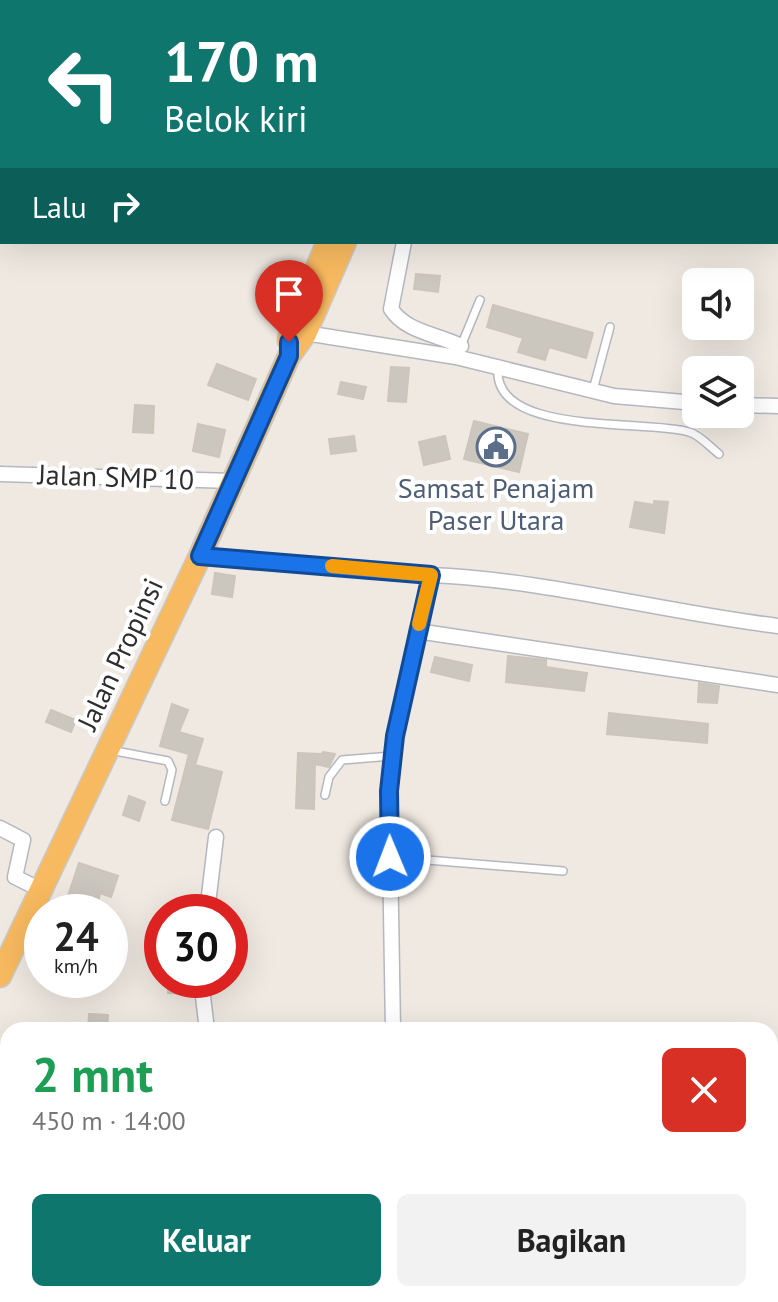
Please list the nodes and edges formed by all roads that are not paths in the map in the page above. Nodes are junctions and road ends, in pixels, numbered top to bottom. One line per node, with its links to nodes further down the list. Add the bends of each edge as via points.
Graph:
1 (327, 244): 6 (highway)
2 (344, 244): 6 (highway, Jalan Propinsi)
3 (404, 244): 7 (street, via 391,309 414,329 442,336)
4 (480, 300): 7 (lane)
5 (610, 327): 9 (lane)
6 (298, 332): 7 (street); 15 (highway, Jalan Propinsi)
7 (458, 351): 8 (street)
8 (498, 367): 9 (street); 13 (lane, via 499,387 507,397 545,417 692,432)
9 (593, 391): 10 (street)
10 (682, 402)
11 (754, 405): 12 (street)
12 (778, 406)
13 (719, 454)
14 (0, 474): 15 (street, Jalan SMP 10)
15 (233, 481): 16 (highway, Jalan Propinsi)
16 (200, 556): 17 (street); 21 (highway, Jalan Propinsi)
17 (431, 575): 18 (street, via 485,577); 19 (street)
18 (778, 626)
19 (417, 631): 20 (street); 22 (street)
20 (778, 685)
21 (108, 750): 24 (lane, via 168,761 172,770); 29 (highway, Jalan Propinsi)
22 (393, 756): 23 (lane, via 342,760 329,777); 27 (street)
23 (325, 795)
24 (165, 801)
25 (0, 828): 29 (street, via 23,840 15,877)
26 (216, 837): 30 (street)
27 (390, 857): 28 (lane); 34 (street)
28 (563, 871)
29 (41, 890): 31 (highway, Jalan Propinsi)
30 (209, 894)
31 (0, 976)
32 (203, 998): 33 (street)
33 (206, 1022)
34 (393, 1022)

